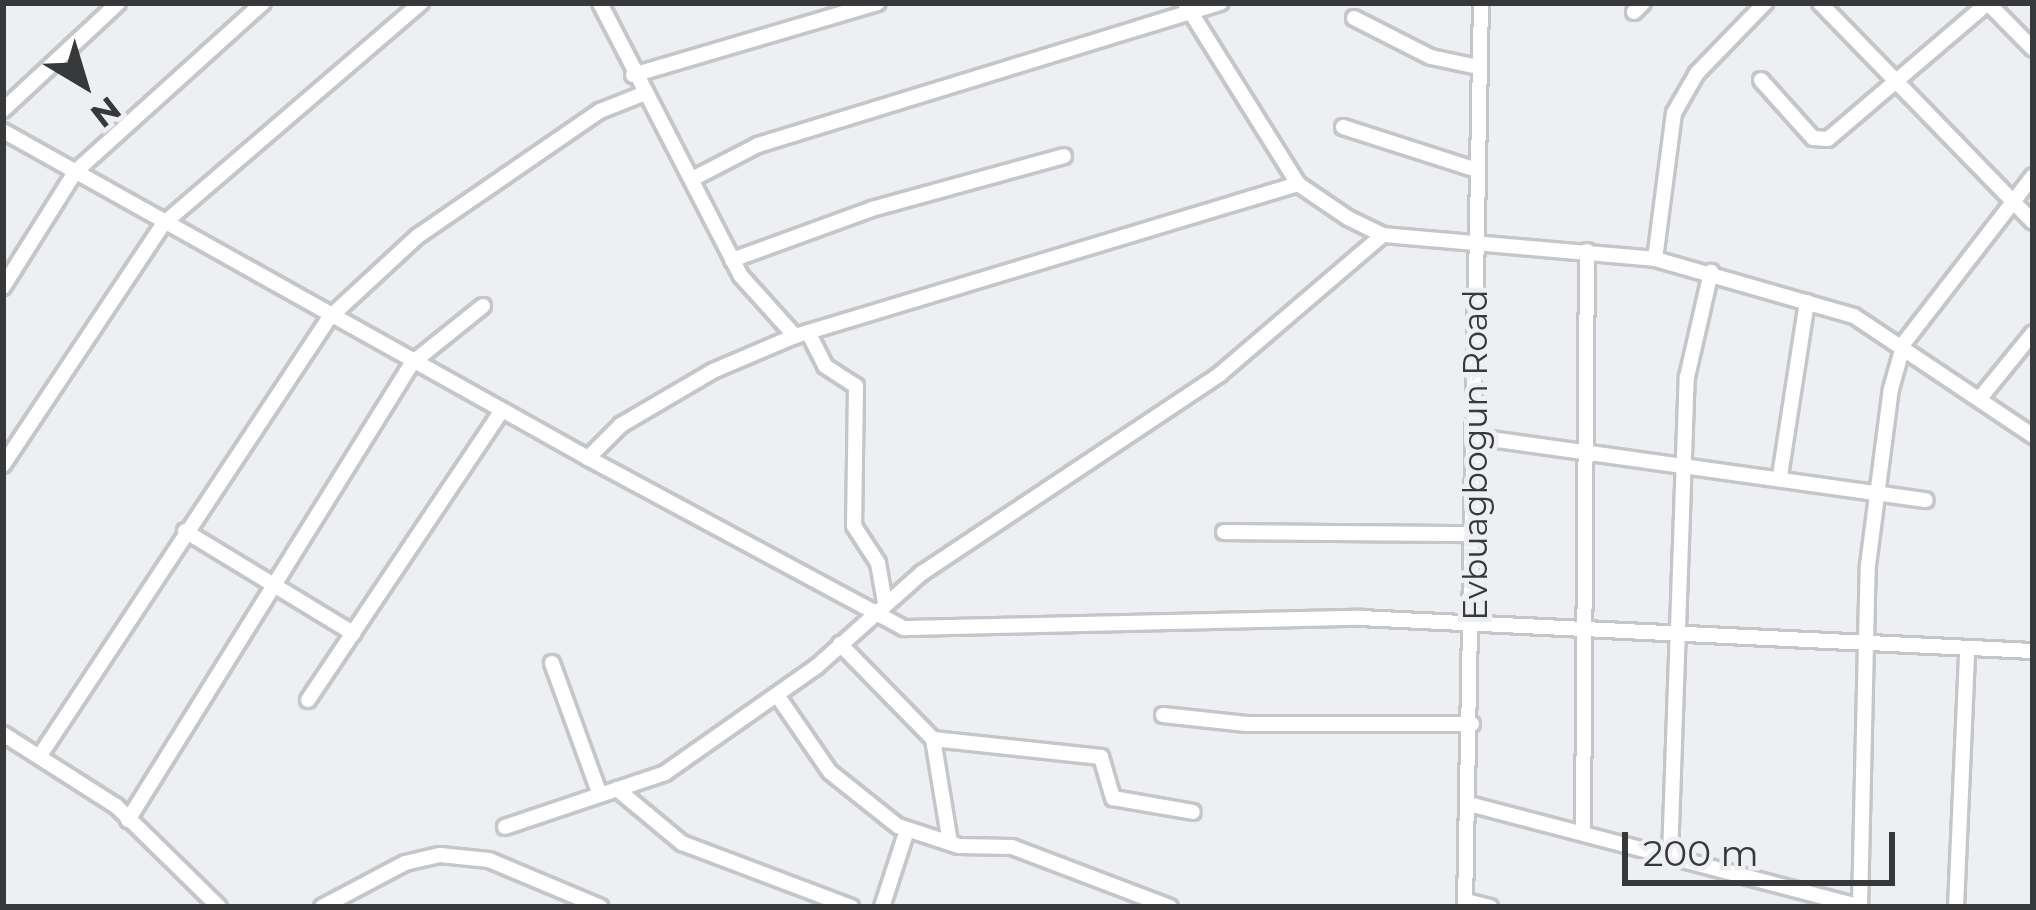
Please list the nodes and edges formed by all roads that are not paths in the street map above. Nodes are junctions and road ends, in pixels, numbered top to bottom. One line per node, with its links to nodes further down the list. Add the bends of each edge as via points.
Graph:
1 (118, 3): 19 (street)
2 (263, 3): 24 (street)
3 (421, 3): 30 (street)
4 (600, 3): 15 (street)
5 (878, 3): 15 (street)
6 (1221, 3): 11 (street)
7 (1481, 3): 14 (street, Evbuagbogun Road)
8 (1765, 3): 34 (street, via 1697,74 1674,113)
9 (1820, 3): 16 (street)
10 (1988, 3): 13 (street); 16 (street)
11 (1189, 9): 26 (street, via 776,139); 27 (street)
12 (1354, 18): 14 (street, via 1431,57)
13 (2033, 49)
14 (1478, 68): 23 (street, Evbuagbogun Road)
15 (633, 75): 18 (street)
16 (1890, 79): 17 (street, via 1822,140); 28 (street)
17 (1761, 80)
18 (643, 94): 26 (street); 40 (street, via 600,111 418,236)
19 (3, 110)
20 (1342, 127): 23 (street)
21 (3, 131): 24 (street)
22 (1064, 156): 35 (street, via 872,209)
23 (1477, 170): 32 (street, Evbuagbogun Road)
24 (75, 172): 30 (street); 37 (street)
25 (2033, 176): 28 (street)
26 (696, 177): 35 (street)
27 (1298, 184): 31 (street); 42 (street)
28 (2011, 202): 29 (street); 43 (street)
29 (2033, 222)
30 (163, 224): 40 (street); 51 (street)
31 (1383, 235): 32 (street); 60 (street, via 1220,374)
32 (1477, 245): 33 (street); 48 (street, Evbuagbogun Road)
33 (1587, 251): 34 (street); 49 (street)
34 (1655, 259): 36 (street)
35 (732, 260): 42 (street)
36 (1711, 272): 38 (street); 52 (street, via 1687,377)
37 (3, 287)
38 (1807, 302): 43 (street); 53 (street)
39 (482, 306): 44 (street)
40 (329, 318): 44 (street); 56 (street)
41 (2033, 333): 45 (street)
42 (801, 334): 50 (street, via 713,371 621,425); 60 (street, via 825,366 856,386 854,526 878,563)
43 (1904, 343): 45 (street); 54 (street)
44 (412, 363): 46 (street); 59 (street)
45 (1981, 397): 47 (street)
46 (501, 412): 50 (street); 63 (street)
47 (2033, 436)
48 (1476, 437): 49 (street); 58 (street, Evbuagbogun Road)
49 (1590, 452): 52 (street); 64 (street)
50 (588, 458): 61 (street)
51 (3, 465)
52 (1687, 465): 53 (street); 65 (street)
53 (1780, 476): 54 (street)
54 (1874, 492): 55 (street); 67 (street)
55 (1926, 500)
56 (185, 531): 59 (street); 77 (street, via 124,640)
57 (1224, 532): 58 (street)
58 (1475, 533): 62 (street, Evbuagbogun Road)
59 (271, 588): 63 (street); 82 (street)
60 (885, 601): 61 (street)
61 (870, 616): 62 (street, via 932,629); 66 (street)
62 (1475, 622): 64 (street); 74 (street, Evbuagbogun Road)
63 (352, 633): 72 (street)
64 (1589, 635): 65 (street); 85 (street)
65 (1682, 637): 67 (street); 87 (street)
66 (840, 644): 71 (street); 76 (street)
67 (1870, 644): 68 (street); 96 (street)
68 (1967, 650): 69 (street); 97 (street)
69 (2033, 651)
70 (552, 664): 79 (street)
71 (777, 695): 78 (street, via 665,773); 84 (street, via 830,772)
72 (308, 700)
73 (1163, 716): 74 (street)
74 (1472, 724): 80 (street, Evbuagbogun Road)
75 (3, 734): 77 (street)
76 (933, 739): 81 (street, via 1101,757 1113,798); 86 (street)
77 (41, 754): 82 (street)
78 (617, 789): 79 (street); 92 (street, via 682,843)
79 (600, 795): 83 (street)
80 (1469, 804): 85 (street); 88 (street, Evbuagbogun Road)
81 (1193, 812)
82 (128, 820): 89 (street)
83 (505, 827)
84 (907, 830): 86 (street); 93 (street)
85 (1583, 832): 87 (street)
86 (950, 843): 94 (street, via 1012,847)
87 (1670, 857): 96 (street)
88 (1466, 904): 95 (street)
89 (219, 907)
90 (322, 907): 91 (street, via 405,863 440,855 489,860)
91 (601, 907)
92 (850, 907)
93 (882, 907)
94 (1170, 907)
95 (1490, 907)
96 (1860, 907)
97 (1956, 907)

